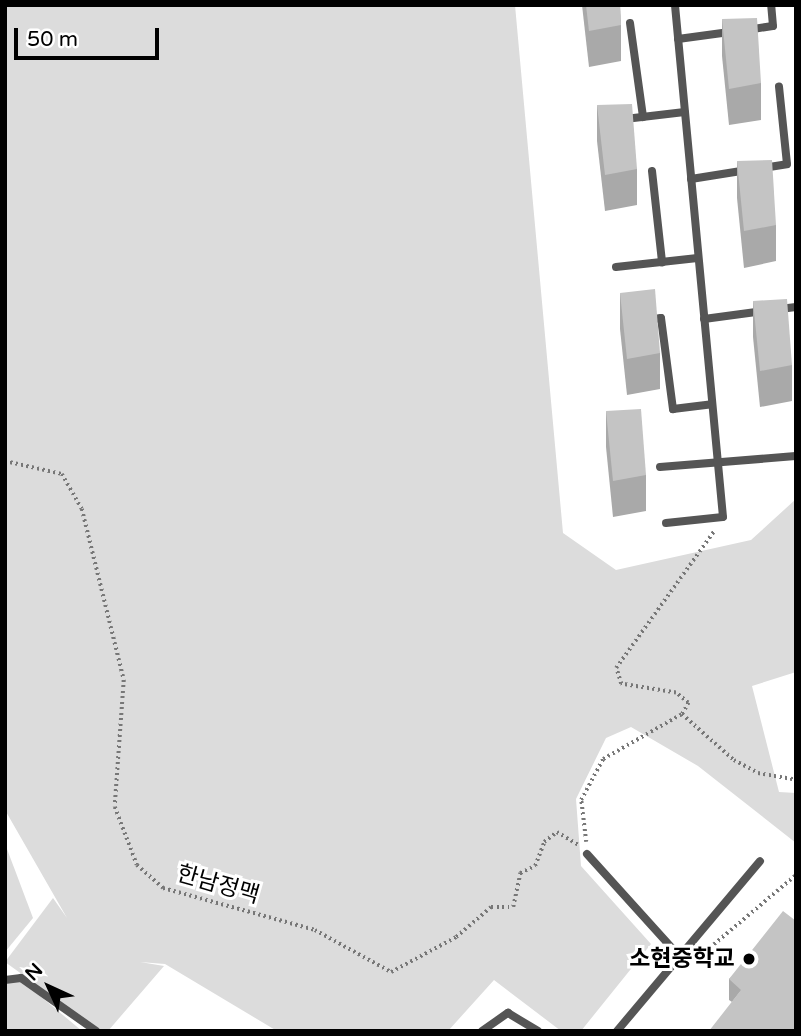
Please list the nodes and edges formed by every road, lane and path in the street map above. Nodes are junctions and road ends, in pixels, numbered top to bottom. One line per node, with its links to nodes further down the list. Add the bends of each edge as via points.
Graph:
1 (675, 5): 4 (lane)
2 (771, 5): 4 (lane, via 774,26)
3 (630, 23): 7 (lane)
4 (678, 39): 6 (lane)
5 (779, 86): 10 (lane, via 787,164)
6 (685, 112): 7 (lane); 10 (lane)
7 (643, 117): 8 (lane)
8 (612, 121)
9 (652, 171): 12 (lane)
10 (691, 179): 11 (lane)
11 (698, 258): 12 (lane); 15 (lane)
12 (662, 262): 13 (lane)
13 (616, 267)
14 (796, 307): 15 (lane)
15 (704, 319): 17 (lane)
16 (636, 322): 17 (lane, via 661,318 673,409)
17 (712, 404): 20 (lane)
18 (796, 456): 20 (lane)
19 (5, 461): 26 (path, 한남정맥, via 35,463 62,474 82,509 124,680 115,807 137,865 163,888 315,930 390,972 456,937 491,906 513,907 520,873 535,866 544,842 558,832)
20 (717, 462): 21 (lane); 22 (lane)
21 (660, 467)
22 (723, 517): 23 (lane); 24 (path, via 616,668 621,684 676,693 688,702)
23 (666, 523)
24 (682, 714): 25 (path, via 734,760 758,773); 26 (path, via 603,759 588,780 582,800)
25 (796, 780)
26 (587, 855): 29 (lane)
27 (760, 861): 29 (lane)
28 (796, 875): 29 (path, via 692,963)
29 (680, 957): 34 (lane)
30 (5, 980): 31 (lane, via 21,978)
31 (96, 1031)
32 (482, 1031): 33 (lane, via 508,1013)
33 (538, 1031)
34 (617, 1031)

